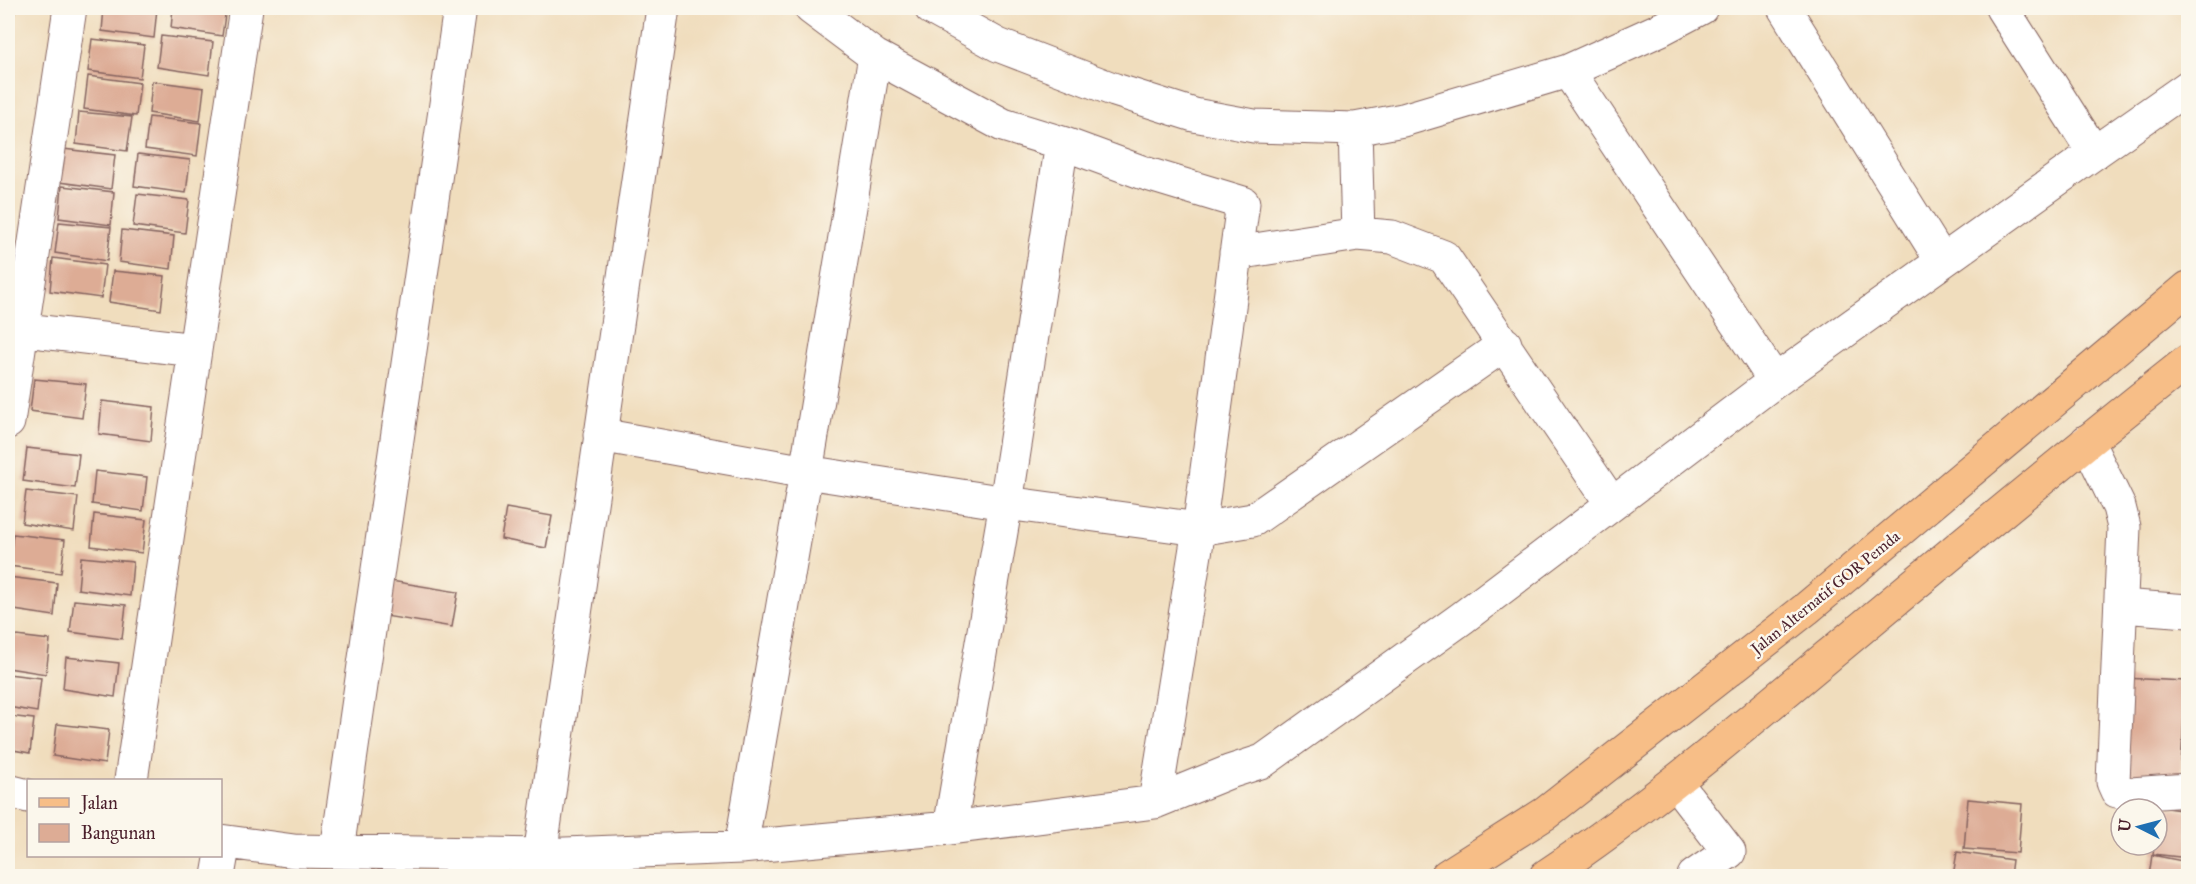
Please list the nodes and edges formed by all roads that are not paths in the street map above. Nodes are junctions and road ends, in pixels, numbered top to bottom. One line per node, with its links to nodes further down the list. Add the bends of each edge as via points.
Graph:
1 (70, 8): 20 (street)
2 (246, 8): 22 (street)
3 (460, 8): 43 (street)
4 (663, 8): 26 (street)
5 (811, 8): 10 (street)
6 (931, 8): 13 (street, via 998,45 1115,90 1194,115 1254,126)
7 (1701, 8): 11 (street)
8 (1784, 8): 18 (street)
9 (2002, 8): 15 (street)
10 (875, 56): 14 (street, via 1003,125); 28 (street)
11 (1568, 71): 13 (street, via 1403,120); 24 (street)
12 (2188, 87): 15 (street)
13 (1355, 129): 16 (street)
14 (1062, 142): 17 (street, via 1144,173 1243,202); 29 (street)
15 (2094, 153): 18 (street)
16 (1358, 234): 17 (street); 21 (street, via 1392,237 1444,256)
17 (1236, 253): 31 (street)
18 (1942, 261): 24 (street)
19 (2188, 288): 47 (main road, Jalan Alternatif GOR Pemda, via 1806,609 1546,813)
20 (14, 329): 22 (street); 25 (street)
21 (1504, 344): 30 (street); 31 (street, via 1253,520)
22 (195, 350): 34 (street)
23 (2188, 361): 27 (main road)
24 (1775, 381): 30 (street)
25 (8, 422)
26 (600, 435): 28 (street); 44 (street)
27 (2087, 441): 32 (street, via 2119,507 2124,527); 35 (main road)
28 (806, 472): 29 (street); 42 (street)
29 (1006, 503): 31 (street); 40 (street)
30 (1612, 504): 39 (street, via 1263,761)
31 (1199, 530): 39 (street)
32 (2121, 606): 33 (street); 36 (street, via 2113,782 2117,790 2131,794)
33 (2188, 611)
34 (131, 779)
35 (1676, 783): 48 (main road); 49 (street, via 1729,852)
36 (2188, 790)
37 (8, 791): 38 (street)
38 (27, 796)
39 (1155, 802): 40 (street)
40 (950, 828): 42 (street)
41 (222, 841): 43 (street, via 294,851)
42 (741, 847): 44 (street)
43 (337, 850): 44 (street)
44 (540, 855)
45 (220, 857): 46 (street)
46 (218, 876)
47 (1448, 876)
48 (1546, 876)
49 (1694, 876)

